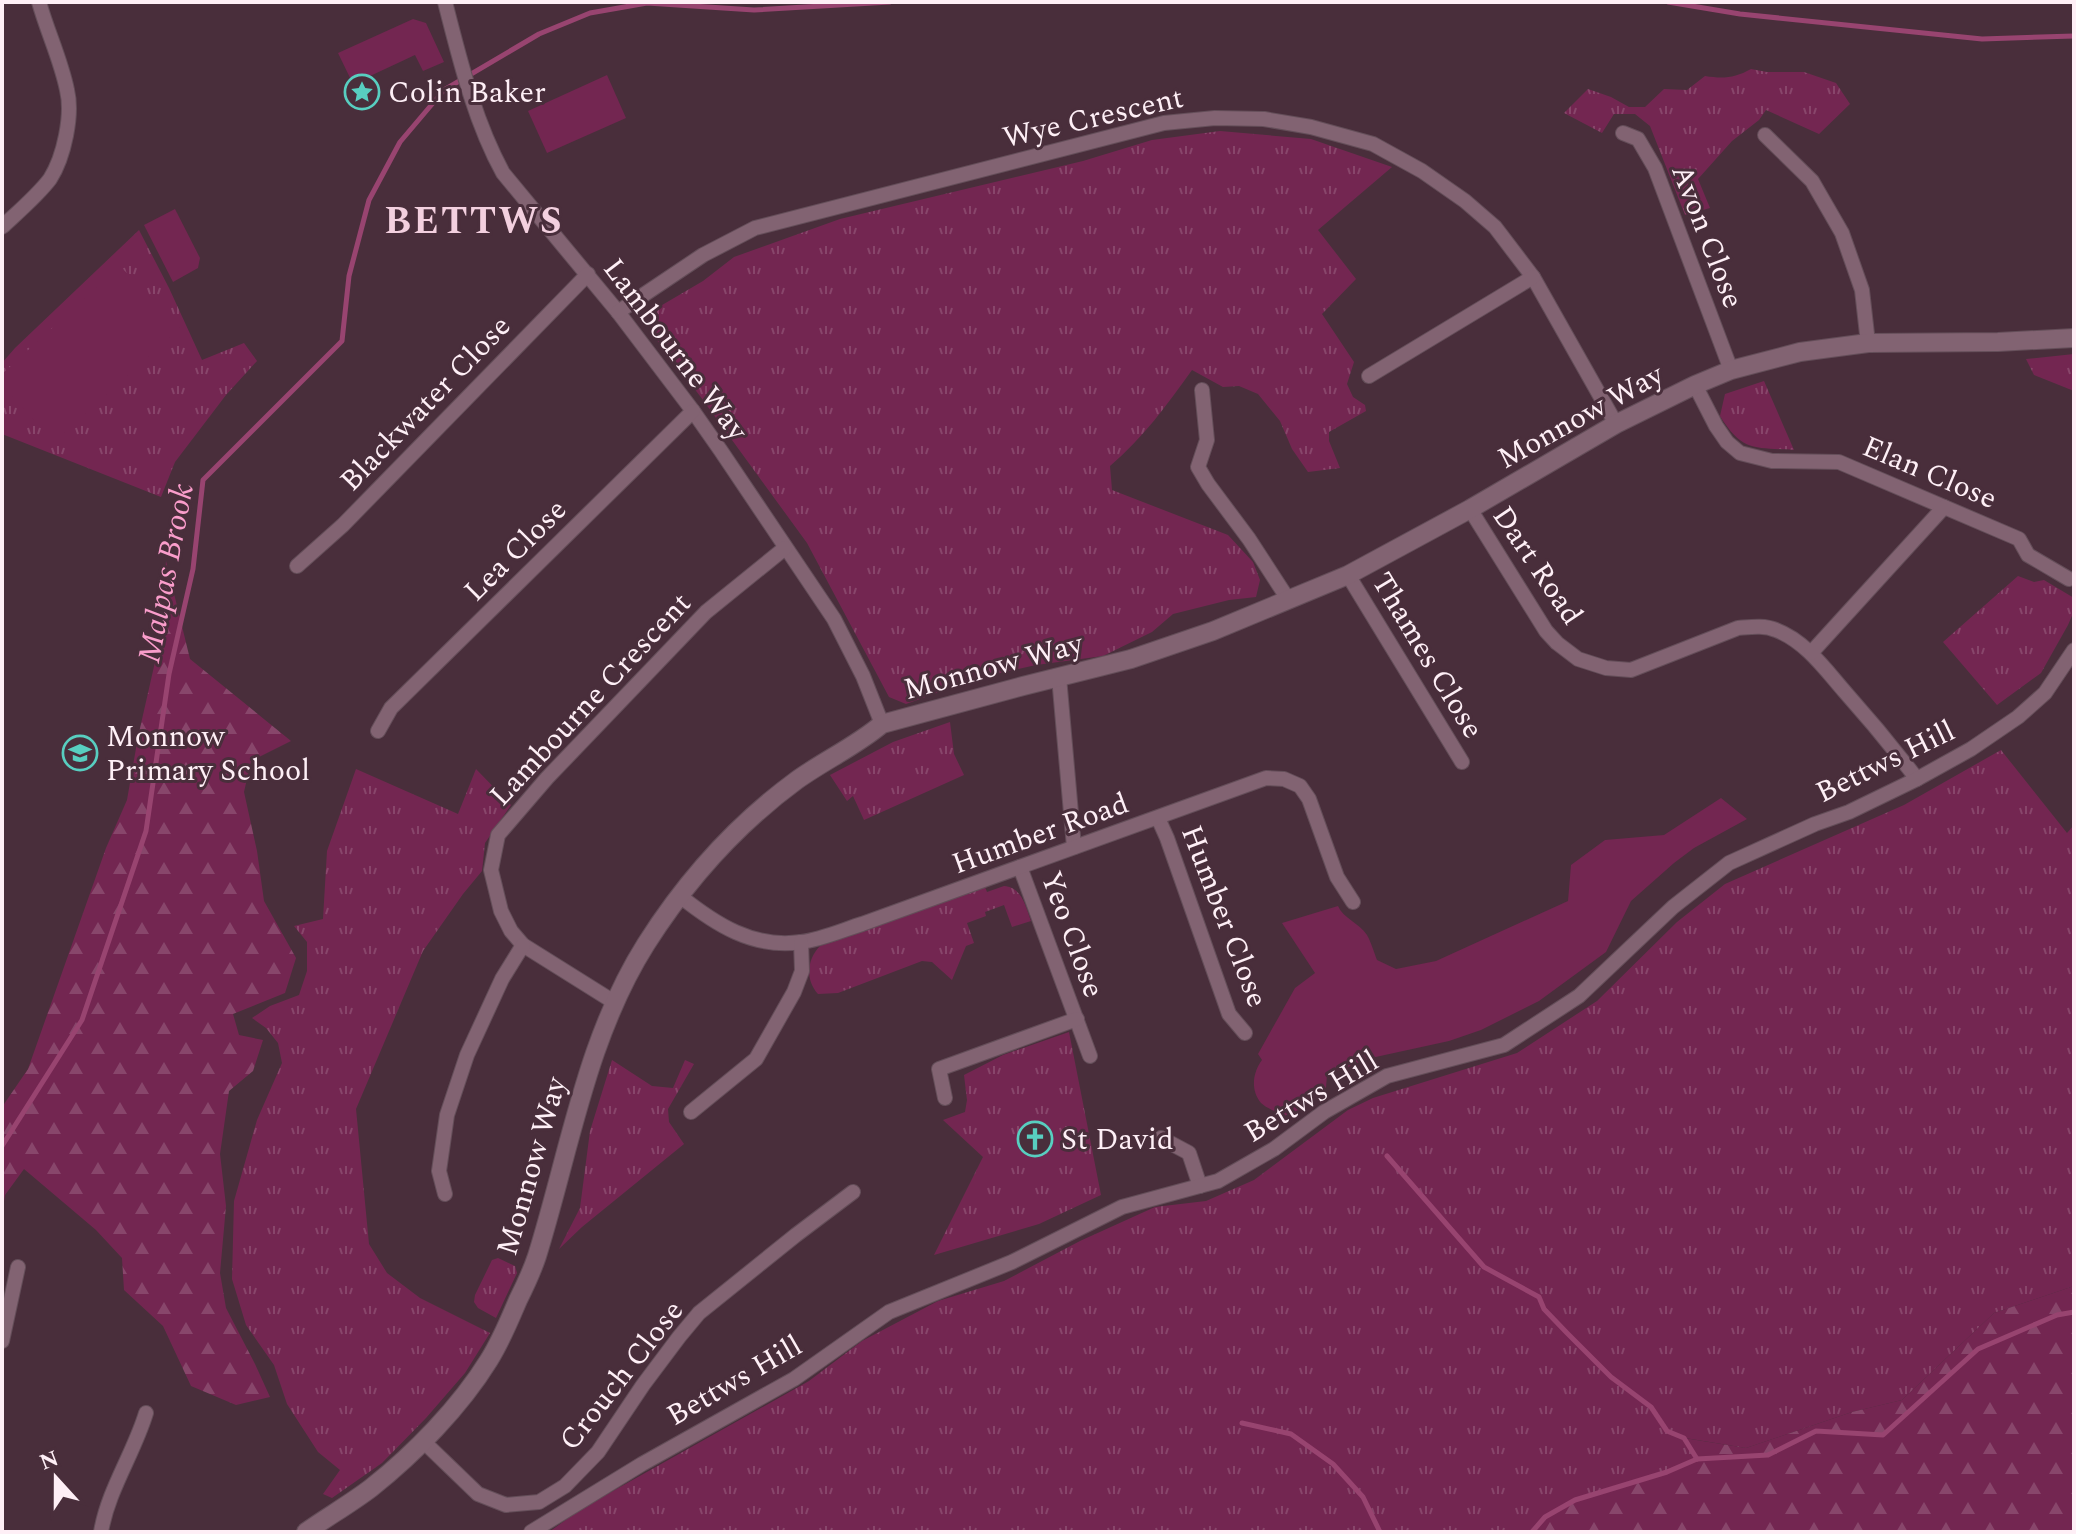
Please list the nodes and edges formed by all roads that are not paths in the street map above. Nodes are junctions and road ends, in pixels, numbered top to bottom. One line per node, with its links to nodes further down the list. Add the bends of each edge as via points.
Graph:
1 (39, 2): 5 (street, via 68,92 64,146 50,178)
2 (445, 2): 6 (street, Lambourne Way, via 491,151 503,173)
3 (1623, 133): 11 (street, Avon Close, via 1638,139 1655,168)
4 (1765, 135): 10 (street, via 1812,181 1842,233 1862,290)
5 (2, 227)
6 (588, 274): 8 (street, Lambourne Way); 20 (street, Blackwater Close)
7 (1533, 277): 8 (street, Wye Crescent, via 1495,227 1465,201 1373,144 1264,119 1215,118 1164,123 755,228 703,255); 12 (street); 16 (street, Wye Crescent)
8 (618, 312): 15 (street, Lambourne Way)
9 (2074, 338): 10 (street, Monnow Way)
10 (1868, 343): 11 (street, Monnow Way, via 1800,352)
11 (1731, 370): 13 (street, Monnow Way)
12 (1369, 376)
13 (1695, 385): 16 (street, Monnow Way); 17 (street, Elan Close, via 1716,426 1740,453 1772,461 1839,462)
14 (1202, 390): 23 (street, via 1207,440 1198,467)
15 (693, 411): 19 (street, Lambourne Way); 28 (street, Lea Close, via 391,708)
16 (1616, 424): 18 (street, Monnow Way)
17 (1944, 507): 22 (street, Elan Close, via 2019,539 2028,555); 25 (street)
18 (1470, 509): 21 (street, Monnow Way); 25 (street, Dart Road, via 1546,631 1578,659 1631,670 1738,628 1757,626 1775,629)
19 (785, 548): 27 (street, Lambourne Way, via 834,619); 37 (street, Lambourne Crescent, via 706,612 498,835 491,870 501,911)
20 (297, 566)
21 (1348, 575): 23 (street, Monnow Way); 29 (street, Thames Close)
22 (2069, 579)
23 (1288, 599): 26 (street, Monnow Way, via 1209,633)
24 (2074, 650): 30 (street, Bettws Hill, via 2045,693 2018,717)
25 (1811, 653): 30 (street, Dart Road)
26 (1059, 677): 27 (street, Monnow Way); 32 (street)
27 (882, 724): 34 (street, Monnow Way, via 762,809)
28 (378, 731)
29 (1462, 762)
30 (1917, 779): 45 (street, Bettws Hill, via 1729,863 1673,907 1579,996 1504,1045 1387,1076 1274,1149)
31 (1158, 818): 32 (street, Humber Road); 35 (street, Humber Road, via 1266,778 1284,779 1300,786 1309,799 1337,877); 40 (street, Humber Close, via 1229,1014)
32 (1074, 847): 33 (street, Humber Road)
33 (1020, 867): 36 (street, Humber Road); 39 (street, Yeo Close)
34 (680, 896): 36 (street, Humber Road, via 739,935); 38 (street, Monnow Way)
35 (1353, 902)
36 (801, 942): 43 (street, via 802,971 794,992 756,1059)
37 (523, 945): 38 (street, Lambourne Crescent); 47 (street, via 467,1055 447,1115 439,1171)
38 (614, 1002): 51 (street, Monnow Way, via 585,1078 536,1260 490,1360)
39 (1077, 1019): 41 (street, Yeo Close); 42 (street, Yeo Close, via 939,1069)
40 (1245, 1033)
41 (1090, 1056)
42 (945, 1098)
43 (691, 1112)
44 (1161, 1138): 45 (street, via 1189,1153)
45 (1200, 1186): 54 (street, Bettws Hill, via 1122,1207 1012,1262 889,1312 794,1379)
46 (853, 1192): 51 (street, Crouch Close, via 699,1313 598,1452 565,1486 539,1502 506,1505 478,1494)
47 (445, 1194)
48 (18, 1267): 49 (street)
49 (2, 1341)
50 (146, 1413): 52 (street, via 104,1512)
51 (423, 1441): 53 (street, Monnow Way, via 369,1489)
52 (101, 1532)
53 (306, 1532)
54 (531, 1532)

